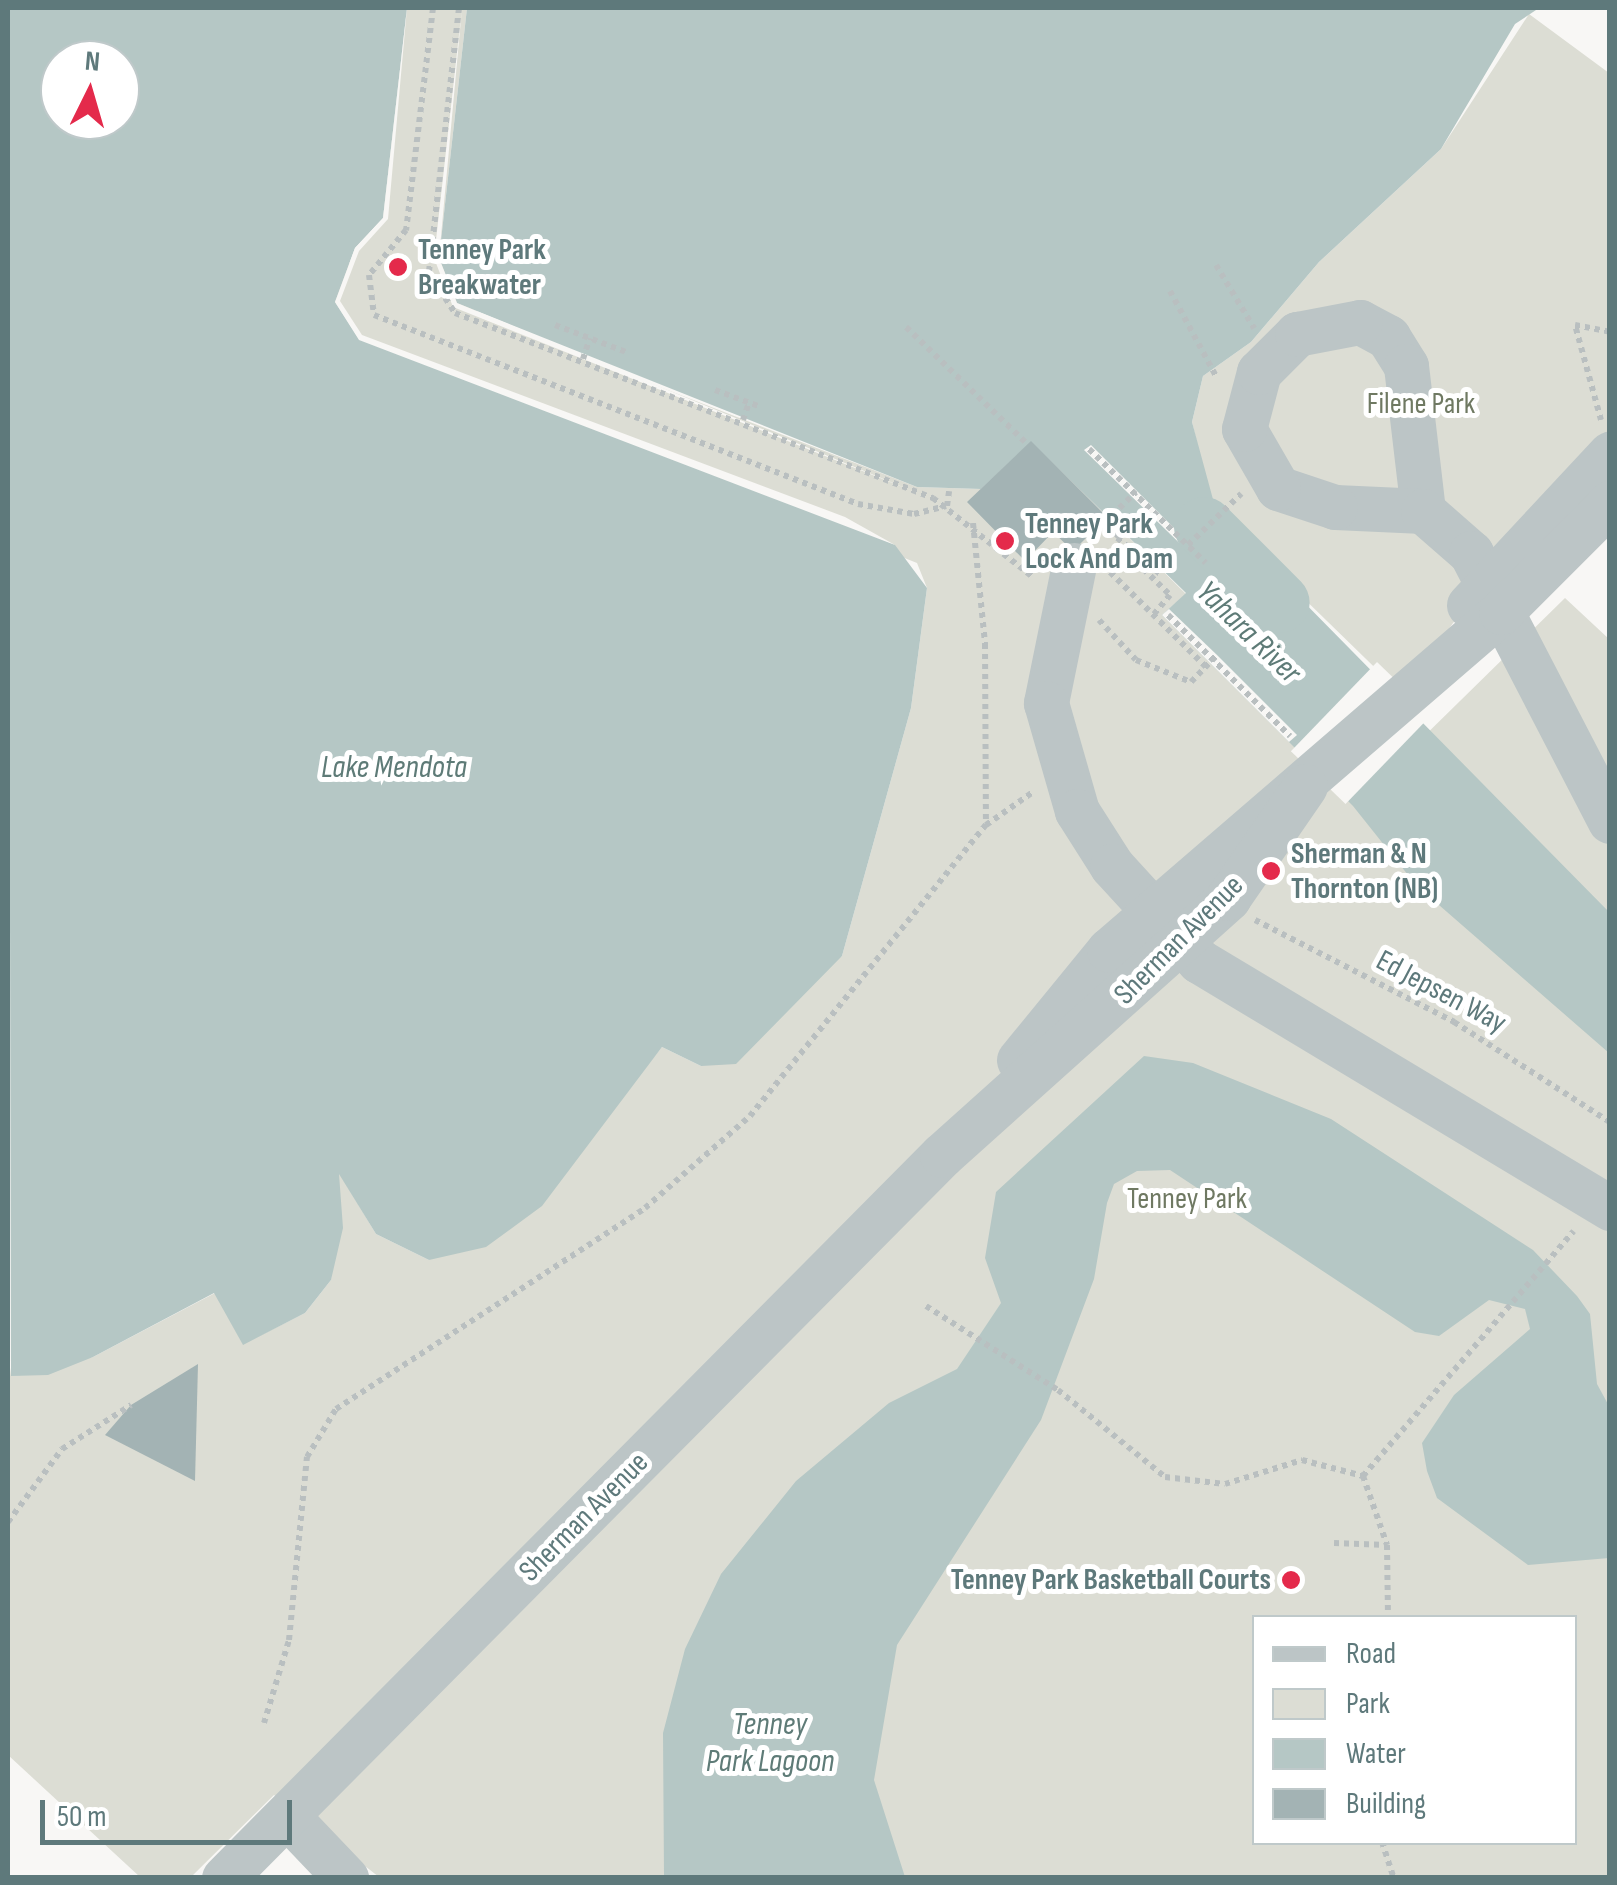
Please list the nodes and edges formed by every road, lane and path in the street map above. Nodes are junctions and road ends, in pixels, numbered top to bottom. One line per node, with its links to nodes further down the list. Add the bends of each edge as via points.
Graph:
1 (433, 8): 22 (path, via 406,230 369,276 374,315 858,504 914,514)
2 (459, 8): 22 (path, via 430,273 454,314)
3 (1216, 265): 8 (path)
4 (1170, 291): 12 (path)
5 (556, 324): 9 (path)
6 (906, 327): 18 (path)
7 (1610, 332): 17 (path, via 1575,325)
8 (1258, 334)
9 (590, 338): 10 (path); 11 (path)
10 (626, 352)
11 (583, 358)
12 (1212, 370)
13 (714, 390): 14 (path)
14 (749, 403): 15 (path); 16 (path)
15 (761, 408)
16 (742, 420)
17 (1605, 438): 34 (street, Sherman Avenue)
18 (1027, 444)
19 (1089, 449): 23 (path)
20 (949, 491): 22 (path)
21 (1610, 503): 34 (street, Sherman Avenue)
22 (947, 506): 26 (path)
23 (1149, 507): 27 (path, via 1136,492 1103,524); 28 (path)
24 (1222, 511): 28 (path)
25 (1423, 511): 25 (street, via 1415,399 1388,338 1360,322 1297,334 1250,393 1244,430 1256,462 1278,488 1304,500); 34 (street, via 1471,553)
26 (973, 522): 32 (path); 42 (path, via 985,644)
27 (1117, 538): 29 (path); 33 (path)
28 (1188, 546): 30 (path)
29 (1121, 549): 31 (path); 35 (path, via 1170,596)
30 (1206, 564)
31 (1089, 566): 35 (path); 40 (street, via 1046,703)
32 (1020, 569)
33 (1160, 574)
34 (1494, 598): 41 (street); 44 (street, Sherman Avenue, via 1305,786 1228,898)
35 (1154, 614): 38 (path)
36 (1168, 615): 38 (path)
37 (1098, 618): 38 (path, via 1136,660 1192,682)
38 (1211, 661): 39 (path)
39 (1290, 736)
40 (1066, 778): 42 (path); 44 (street, via 1095,841)
41 (1610, 821)
42 (986, 825): 55 (path, via 750,1116 646,1208 366,1381 336,1409 307,1457 289,1640)
43 (1245, 913): 45 (path, Ed Jepsen Way, via 1454,1022)
44 (1169, 928): 46 (street); 56 (street, Sherman Avenue)
45 (1610, 1122)
46 (1610, 1208)
47 (1557, 1250): 50 (path)
48 (926, 1306): 50 (path, via 1058,1390 1164,1477 1225,1484 1302,1460)
49 (131, 1406): 51 (path, via 62,1448)
50 (1363, 1476): 53 (path)
51 (8, 1522)
52 (1334, 1544): 53 (path)
53 (1387, 1545): 54 (path)
54 (1388, 1615)
55 (264, 1723)
56 (287, 1816): 58 (street, Sherman Avenue); 59 (street)
57 (1383, 1845): 60 (path)
58 (224, 1878)
59 (346, 1878)
60 (1394, 1878)

